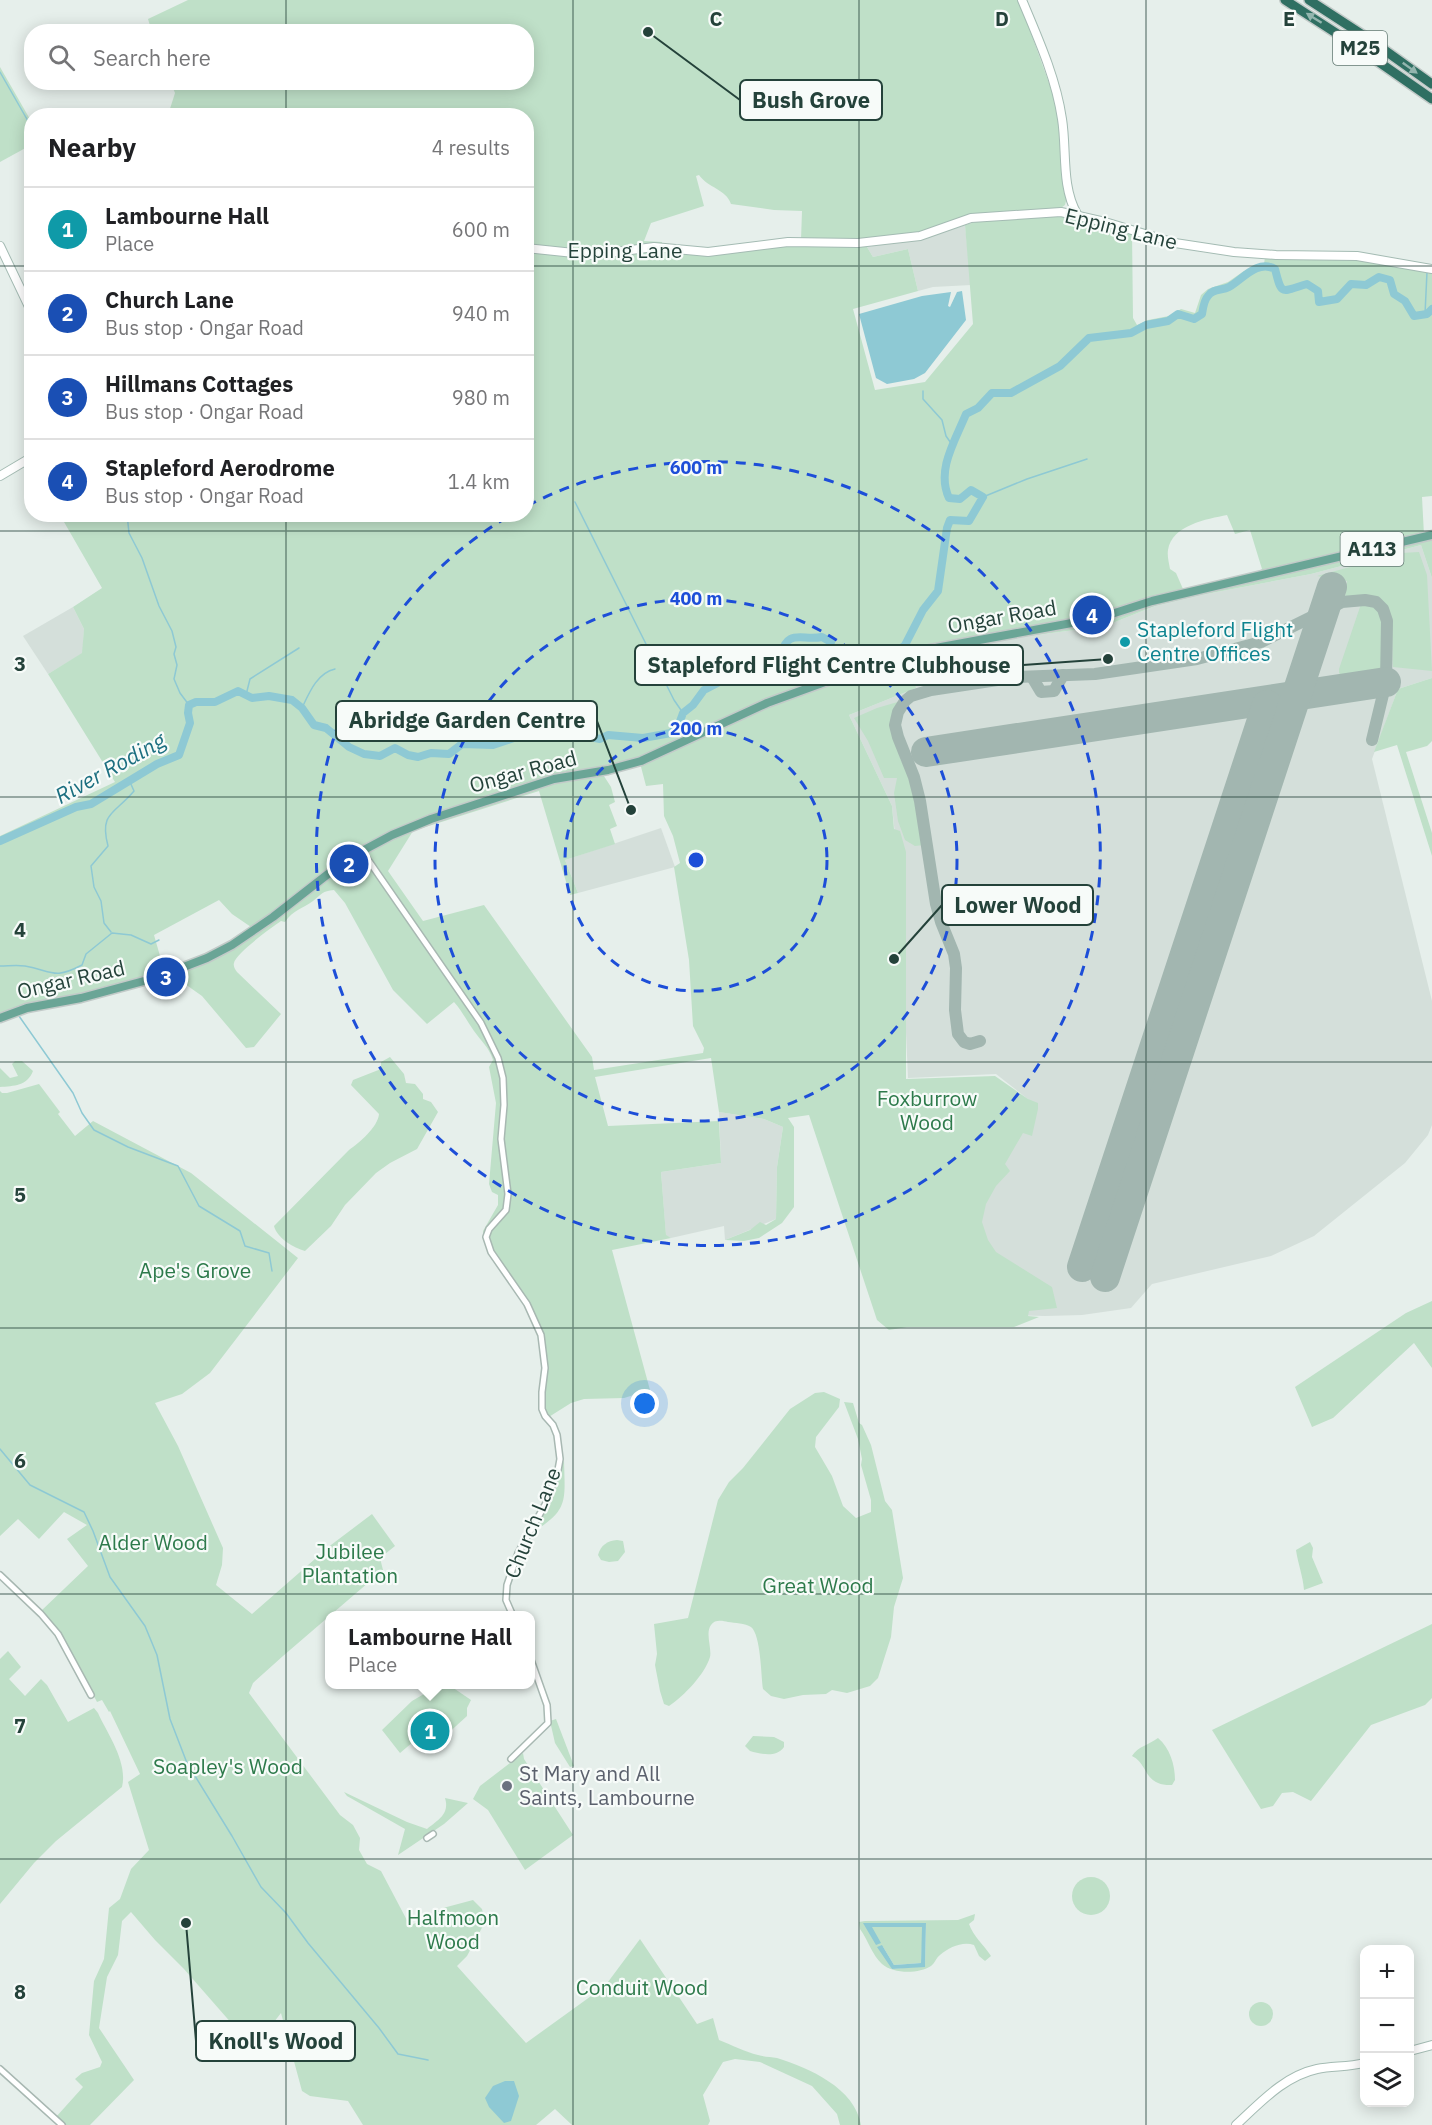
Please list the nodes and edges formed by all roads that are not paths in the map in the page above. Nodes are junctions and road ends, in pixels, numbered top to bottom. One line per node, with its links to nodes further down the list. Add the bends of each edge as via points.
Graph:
1 (1022, 0): 6 (street, via 1060,108)
2 (1285, 0): 5 (highway, M25, one-way to 2)
3 (1309, 0): 4 (highway, M25, one-way to 4)
4 (1432, 84)
5 (1432, 99)
6 (1070, 200): 7 (street); 8 (street)
7 (1061, 212): 8 (street, Epping Lane); 10 (street, Epping Lane, via 971,218 920,236 870,242 788,242 708,252 654,247 593,255)
8 (1077, 214): 11 (street, Epping Lane, via 1169,242 1255,255 1357,256)
9 (0, 246): 12 (street)
10 (534, 249)
11 (1432, 269)
12 (24, 296)
13 (24, 462): 14 (street)
14 (0, 476)
15 (1432, 535): 16 (main road, Ongar Road / A113, via 1152,601 1099,618 914,651 767,703 641,761 554,779 469,806 430,819)
16 (362, 851): 17 (main road, Ongar Road / A113, via 265,923 207,958 155,978); 19 (street, Church Lane, via 481,1023 503,1078 501,1139 508,1194 506,1210 486,1238 491,1252 527,1304 541,1335 545,1368 542,1408 554,1425 560,1459 546,1503 518,1553 507,1585 506,1600)
17 (0, 1018)
18 (0, 1575): 21 (street, via 58,1634)
19 (511, 1611)
20 (535, 1669): 22 (street, via 547,1705 548,1723)
21 (91, 1695)
22 (512, 1759)
23 (433, 1834): 24 (street)
24 (427, 1838)
25 (1432, 2045): 26 (street)
26 (1414, 2050)
27 (1360, 2064): 30 (street, via 1295,2077)
28 (0, 2069): 29 (street)
29 (62, 2125)
30 (1236, 2125)

